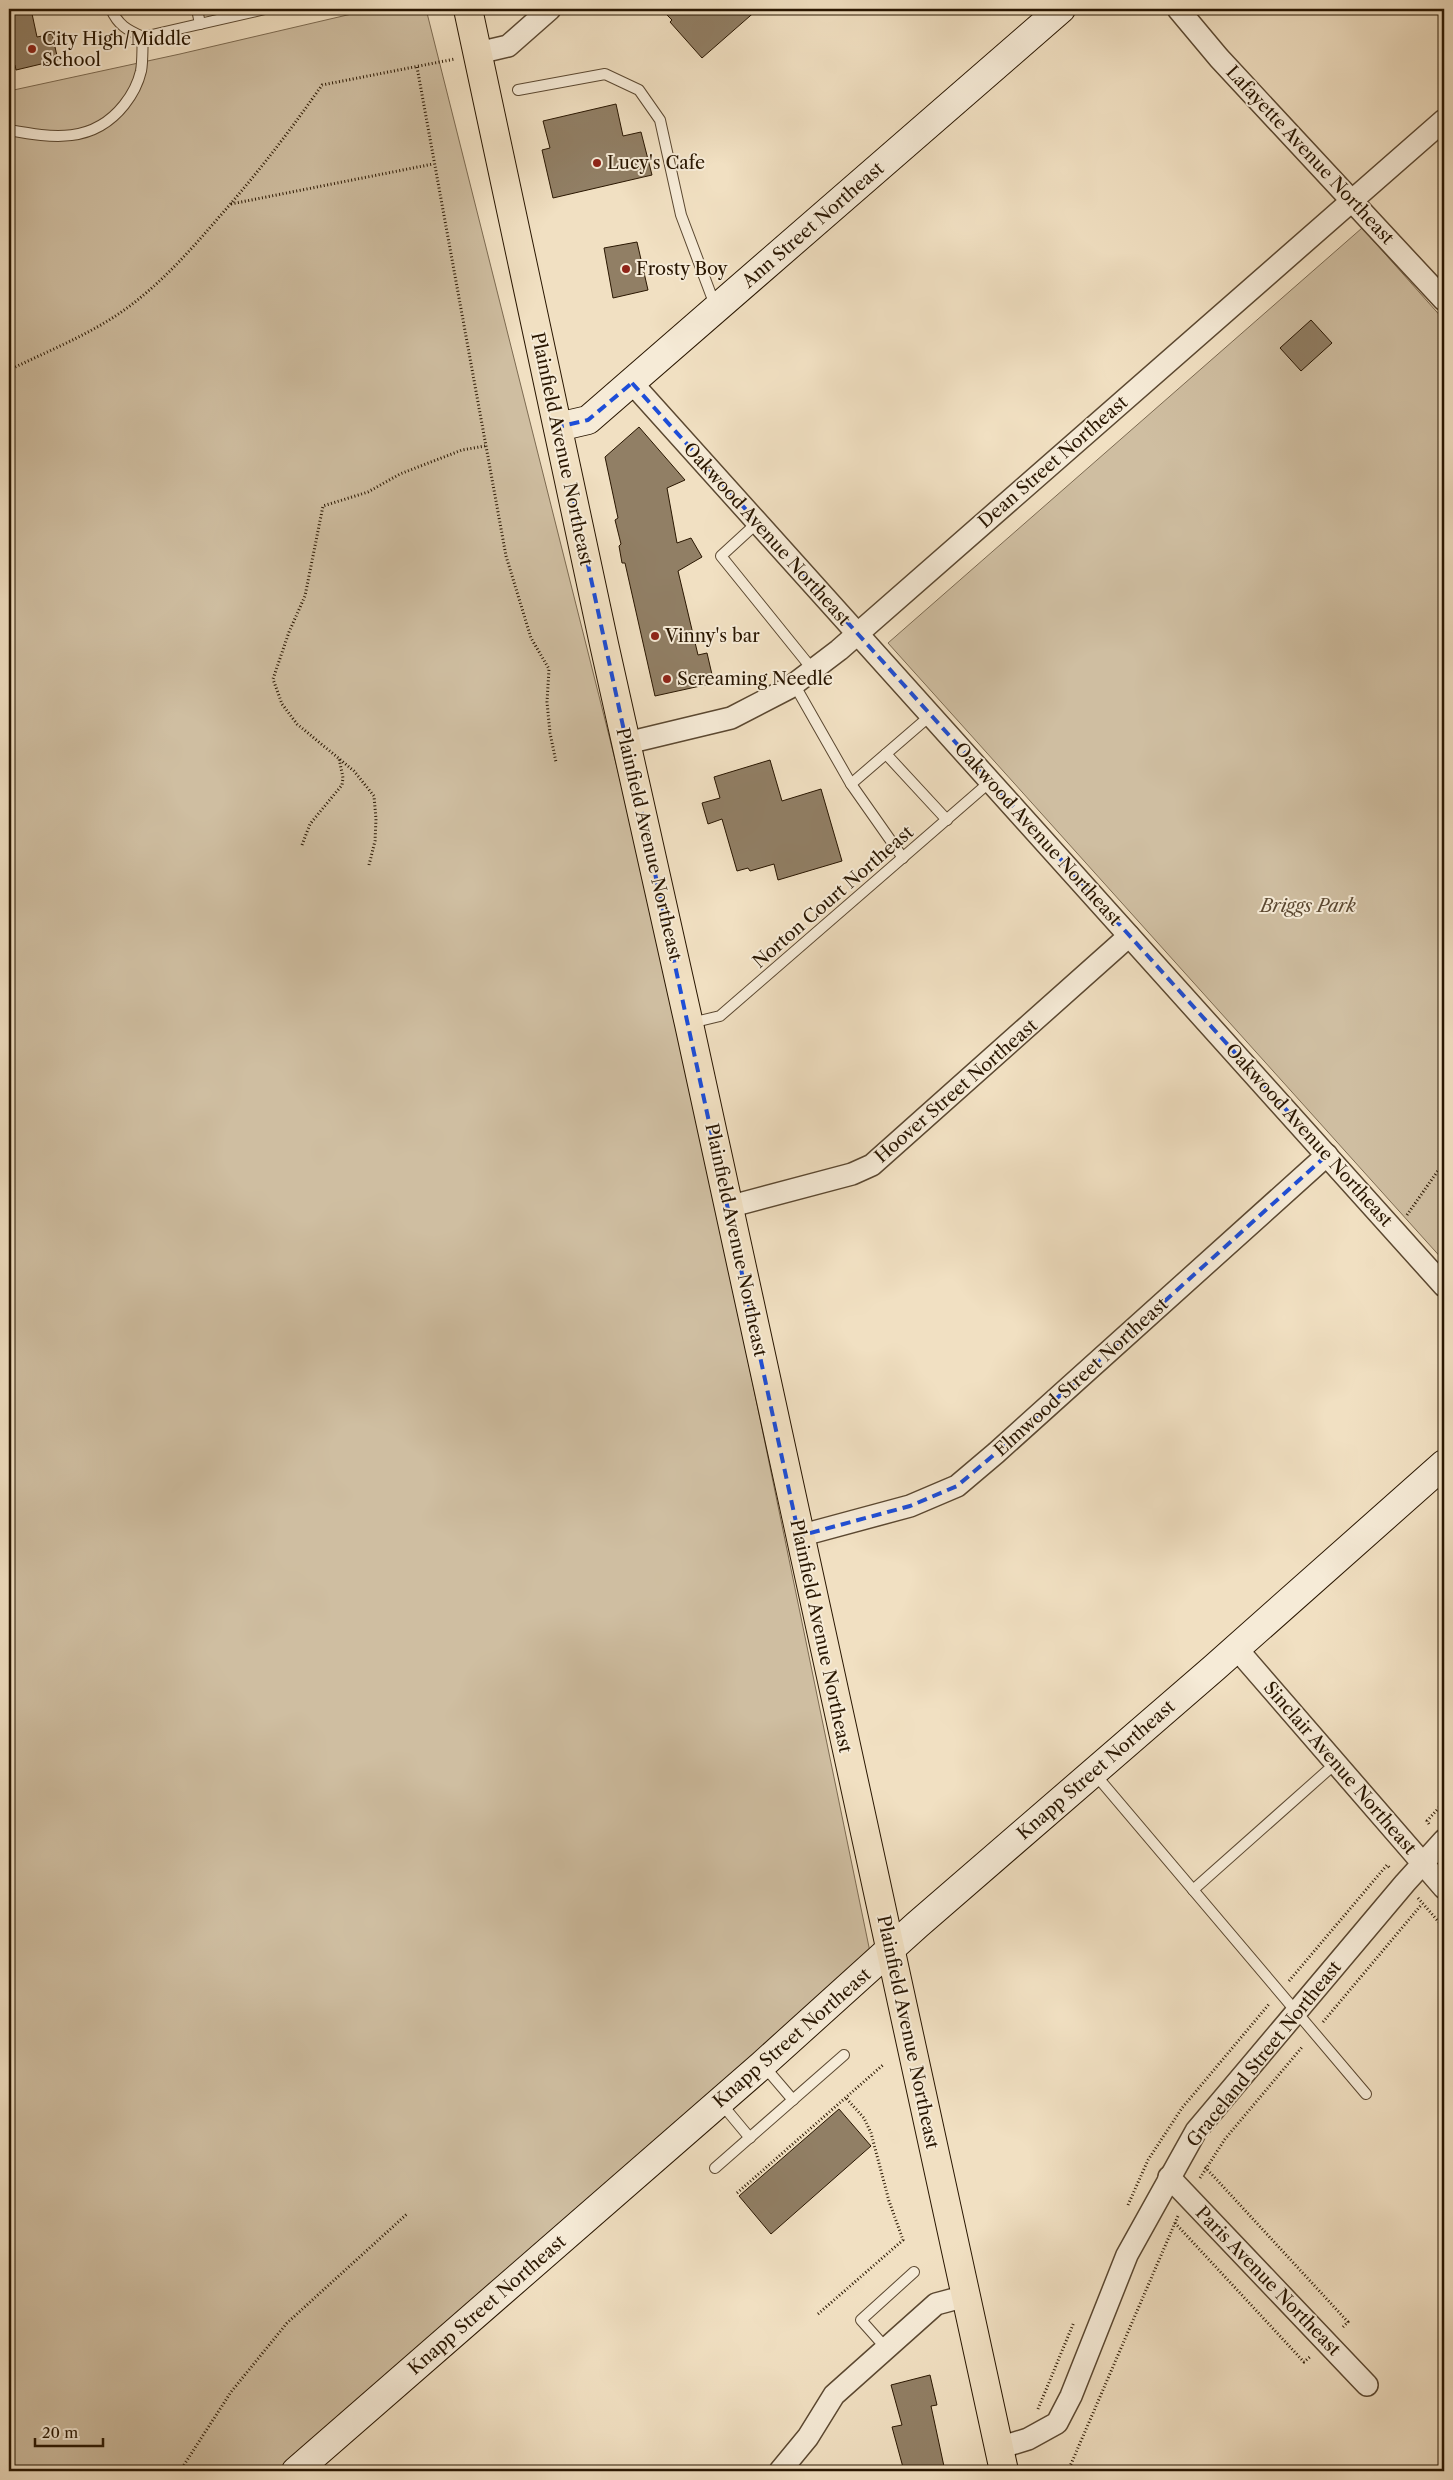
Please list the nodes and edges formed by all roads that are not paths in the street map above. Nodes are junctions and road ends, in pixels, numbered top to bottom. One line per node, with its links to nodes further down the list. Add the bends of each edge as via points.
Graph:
1 (111, 9): 10 (lane, via 118,23)
2 (197, 9): 9 (lane)
3 (265, 9): 8 (lane)
4 (468, 9): 11 (main road, Plainfield Avenue Northeast)
5 (550, 9): 11 (street, via 508,46)
6 (1061, 9): 17 (main road, Ann Street Northeast)
7 (1178, 9): 15 (street, Lafayette Avenue Northeast, via 1219,58)
8 (254, 10): 9 (lane)
9 (200, 24): 10 (lane)
10 (143, 37): 14 (lane, via 141,70 133,93 104,125 82,134 53,136)
11 (478, 53): 19 (main road, Plainfield Avenue Northeast)
12 (518, 90): 17 (lane, via 605,74 639,90 660,120 681,215)
13 (1444, 120): 15 (street, Dean Street Northeast)
14 (9, 130)
15 (1352, 200): 16 (street, Lafayette Avenue Northeast); 21 (street, Dean Street Northeast)
16 (1444, 300)
17 (716, 309): 18 (main road, Ann Street Northeast)
18 (632, 383): 19 (main road, Ann Street Northeast, via 588,420); 20 (street, Oakwood Avenue Northeast)
19 (558, 427): 25 (main road, Plainfield Avenue Northeast)
20 (757, 523): 21 (street, Oakwood Avenue Northeast); 22 (lane, via 721,556)
21 (857, 634): 22 (street, Dean Street Northeast); 24 (street, Oakwood Avenue Northeast)
22 (812, 670): 23 (street, Dean Street Northeast)
23 (794, 684): 25 (street, Dean Street Northeast, via 731,718); 28 (lane)
24 (931, 715): 26 (lane); 27 (street, Oakwood Avenue Northeast)
25 (626, 743): 32 (main road, Plainfield Avenue Northeast)
26 (886, 754): 28 (lane); 29 (lane)
27 (991, 781): 29 (lane, Norton Court Northeast); 31 (street, Oakwood Avenue Northeast)
28 (851, 784): 30 (lane)
29 (947, 820): 30 (lane, Norton Court Northeast)
30 (903, 858): 32 (lane, Norton Court Northeast, via 720,1016)
31 (1129, 936): 33 (street, Oakwood Avenue Northeast); 34 (street, Hoover Street Northeast, via 872,1165 852,1174)
32 (689, 1024): 34 (main road, Plainfield Avenue Northeast)
33 (1327, 1155): 35 (street, Oakwood Avenue Northeast); 37 (street, Elmwood Street Northeast, via 957,1486 910,1506)
34 (728, 1207): 37 (main road, Plainfield Avenue Northeast)
35 (1444, 1286)
36 (1444, 1464): 38 (main road, Knapp Street Northeast)
37 (799, 1536): 45 (main road, Plainfield Avenue Northeast)
38 (1236, 1648): 39 (street, Sinclair Avenue Northeast); 40 (main road, Knapp Street Northeast)
39 (1336, 1763): 42 (street, Sinclair Avenue Northeast); 44 (lane)
40 (1094, 1773): 44 (lane); 45 (main road, Knapp Street Northeast)
41 (1444, 1840): 42 (street, Graceland Street Northeast)
42 (1423, 1863): 43 (street, Sinclair Avenue Northeast); 46 (street, Graceland Street Northeast)
43 (1442, 1886)
44 (1193, 1890): 46 (lane)
45 (890, 1950): 48 (main road, Knapp Street Northeast); 56 (main road, Plainfield Avenue Northeast)
46 (1297, 2010): 49 (lane); 54 (street, Graceland Street Northeast, via 1196,2131)
47 (844, 2055): 50 (lane)
48 (762, 2065): 50 (lane); 51 (main road, Knapp Street Northeast)
49 (1366, 2094)
50 (793, 2100): 52 (lane)
51 (719, 2102): 52 (lane); 60 (main road, Knapp Street Northeast)
52 (750, 2138): 53 (lane)
53 (715, 2168)
54 (1169, 2177): 58 (street, Paris Avenue Northeast); 59 (street, Graceland Street Northeast, via 1127,2255 1071,2396 1057,2423 1028,2439)
55 (914, 2272): 57 (lane, via 861,2320)
56 (966, 2296): 57 (street, via 936,2304); 59 (main road, Plainfield Avenue Northeast)
57 (885, 2348): 61 (street, via 834,2395 808,2437)
58 (1367, 2384)
59 (1002, 2460)
60 (296, 2471)
61 (780, 2471)

